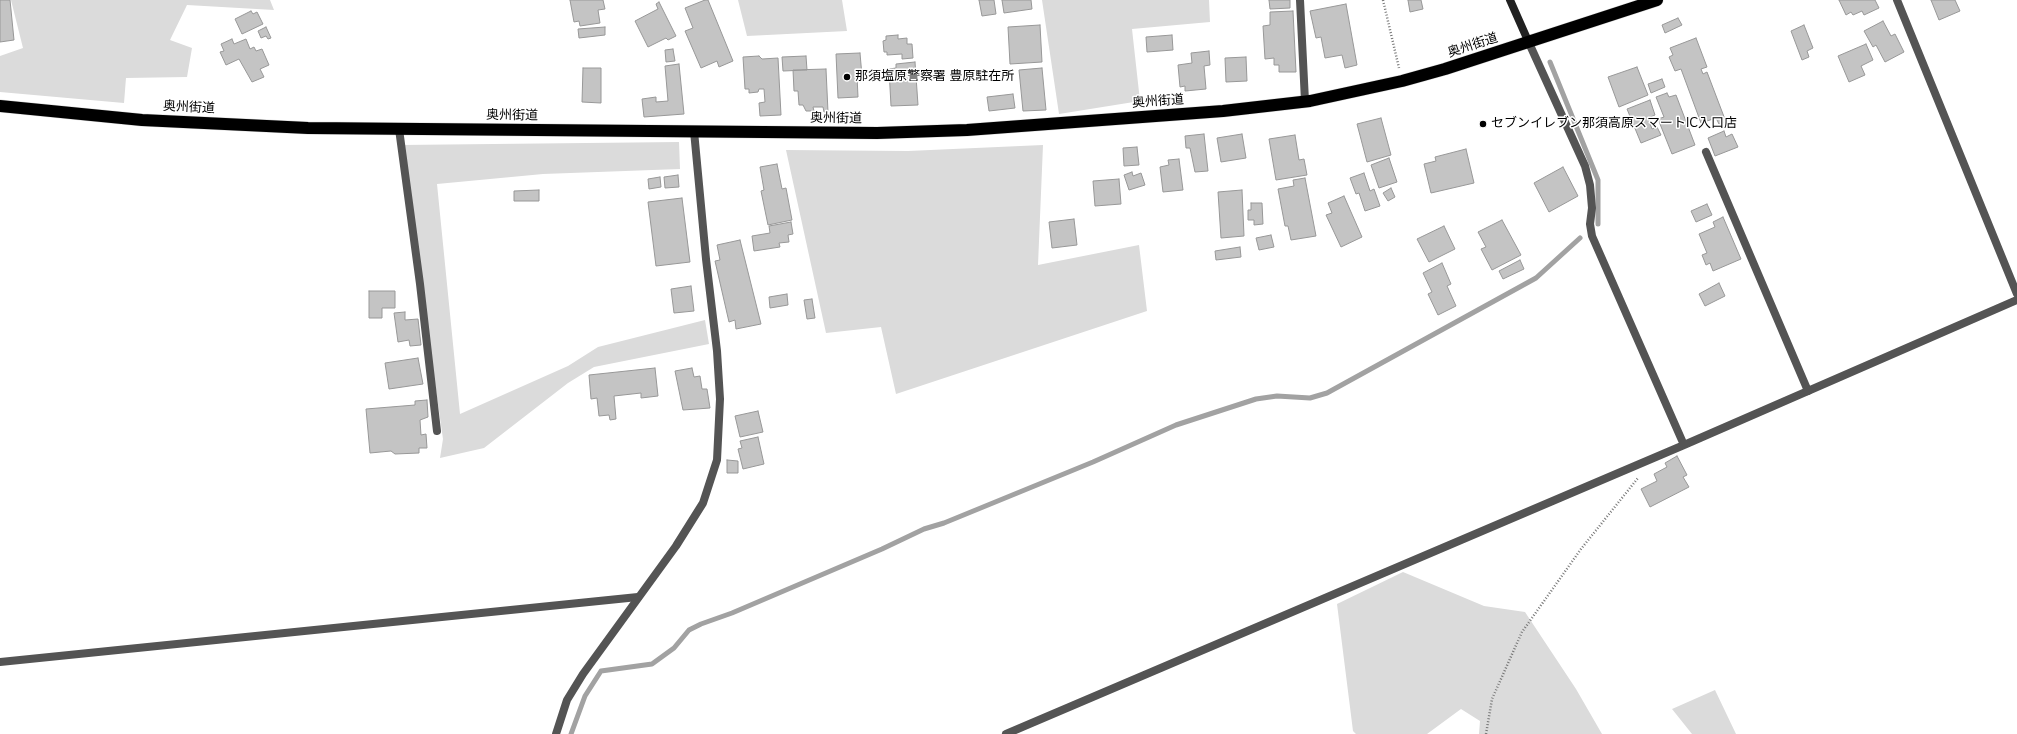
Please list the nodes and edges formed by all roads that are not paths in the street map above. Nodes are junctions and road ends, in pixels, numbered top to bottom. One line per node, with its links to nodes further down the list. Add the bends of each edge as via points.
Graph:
1 (1300, 0): 6 (street)
2 (1510, 0): 5 (main road)
3 (1657, 0): 5 (highway, 奥州街道)
4 (1897, 0): 11 (street)
5 (1529, 42): 6 (highway, 奥州街道, via 1402,81); 15 (street, via 1585,166 1590,185 1592,236)
6 (1306, 101): 9 (highway, 奥州街道, via 1223,111 967,130 877,133)
7 (0, 106): 8 (highway, 奥州街道, via 142,120 308,128)
8 (399, 129): 9 (highway, 奥州街道); 14 (street)
9 (694, 132): 16 (street, via 717,351 720,399 717,460 703,503 676,546)
10 (1706, 152): 13 (street)
11 (2017, 294)
12 (2017, 300): 13 (street)
13 (1808, 391): 15 (street)
14 (437, 431)
15 (1684, 445): 19 (street)
16 (638, 597): 17 (street); 18 (street, via 583,674 568,700)
17 (0, 662)
18 (556, 734)
19 (1006, 734)

